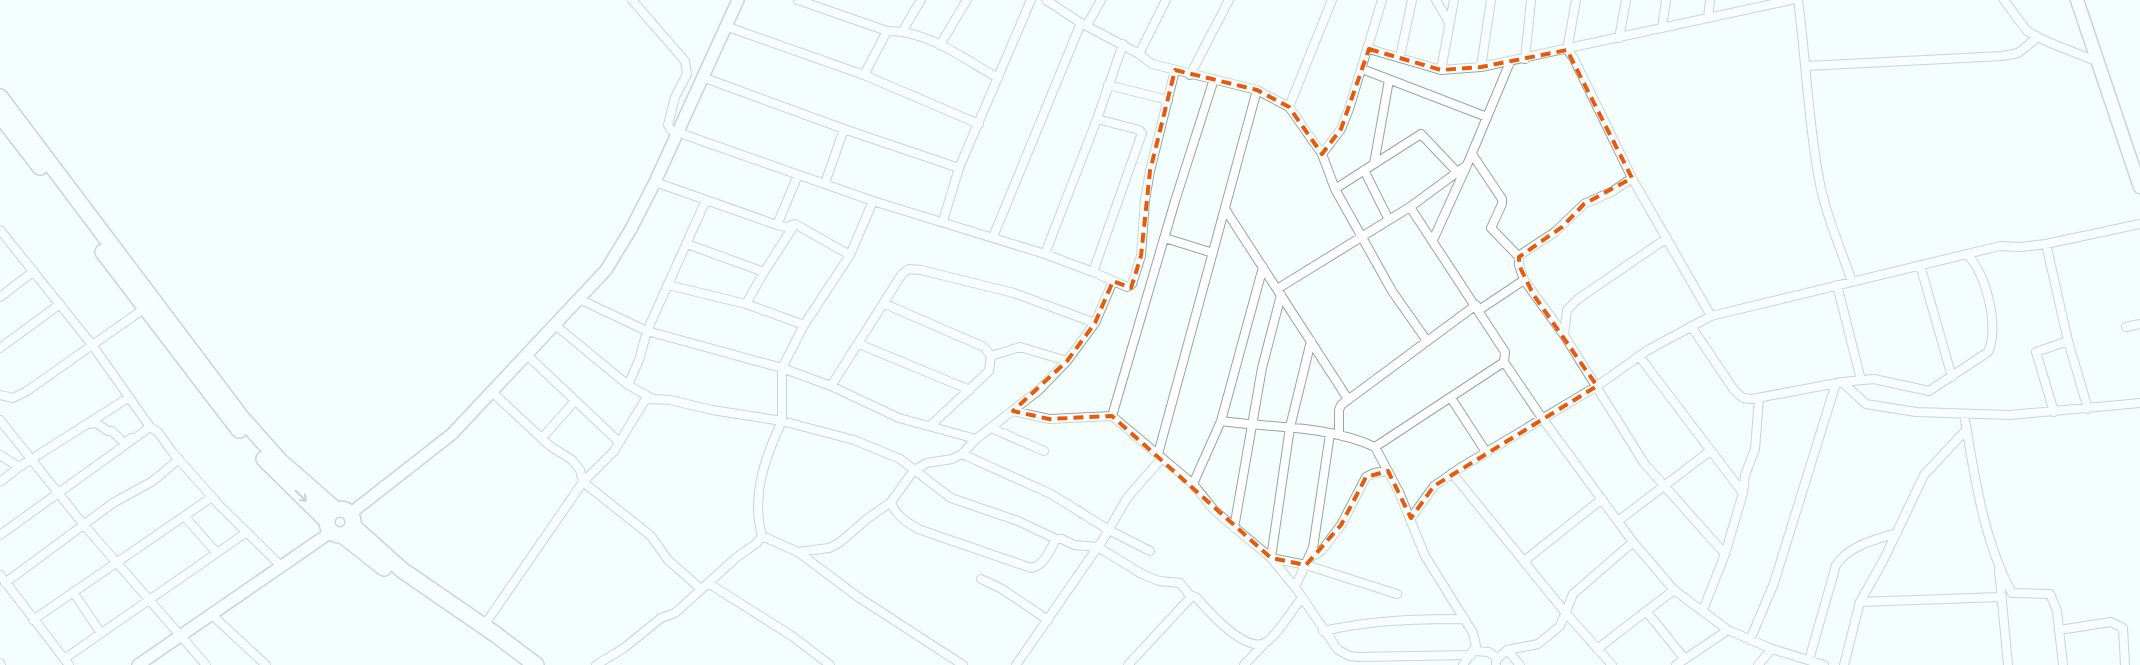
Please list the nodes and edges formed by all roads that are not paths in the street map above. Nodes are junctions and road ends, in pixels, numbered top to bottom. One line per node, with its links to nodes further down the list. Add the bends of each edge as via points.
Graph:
1 (632, 0): 65 (street, via 685,61 687,74 675,97 668,125 671,130)
2 (738, 0): 29 (street)
3 (798, 0): 32 (street)
4 (921, 0): 31 (street)
5 (967, 0): 36 (street)
6 (1031, 0): 52 (street)
7 (1046, 0): 28 (street)
8 (1100, 0): 28 (street)
9 (1166, 0): 39 (street)
10 (1229, 0): 50 (street)
11 (1332, 0): 59 (street)
12 (1382, 0): 37 (street)
13 (1412, 0): 40 (street)
14 (1436, 0): 27 (street)
15 (1454, 0): 27 (street)
16 (1491, 0): 45 (street)
17 (1531, 0): 41 (street)
18 (1576, 0): 38 (street)
19 (1626, 0): 34 (street)
20 (1666, 0): 30 (street)
21 (1710, 0): 26 (street)
22 (1791, 0): 26 (street)
23 (1798, 0): 44 (street)
24 (2004, 0): 33 (street, via 2027,31)
25 (2077, 0): 42 (main road)
26 (1708, 18): 30 (street)
27 (1450, 22): 48 (street)
28 (1084, 24): 35 (street); 90 (street)
29 (725, 26): 49 (street); 51 (street)
30 (1662, 28): 34 (street)
31 (903, 30): 32 (street); 36 (street)
32 (887, 31): 49 (street)
33 (2038, 37): 42 (street); 44 (street, via 2018,52 2003,56)
34 (1619, 38): 38 (street)
35 (1123, 44): 39 (street); 55 (street)
36 (940, 45): 52 (street)
37 (1369, 49): 40 (street); 47 (street)
38 (1567, 50): 41 (street); 74 (street)
39 (1139, 54): 46 (street, via 1152,64)
40 (1400, 57): 48 (street)
41 (1525, 59): 43 (street)
42 (2096, 61): 78 (main road)
43 (1510, 62): 45 (street); 61 (street)
44 (1807, 66): 108 (street, via 1819,182)
45 (1481, 67): 48 (street)
46 (1175, 70): 50 (street); 58 (street)
47 (1362, 70): 54 (street); 66 (street, via 1341,130)
48 (1441, 70)
49 (864, 75): 63 (street)
50 (1190, 75): 53 (street)
51 (702, 77): 64 (street); 65 (street)
52 (998, 78): 63 (street)
53 (1214, 80): 56 (street); 91 (street)
54 (1389, 80): 61 (street); 68 (street)
55 (1108, 86): 58 (street); 62 (street)
56 (1257, 90): 59 (street); 82 (street)
57 (0, 97): 201 (highway, via 241,417)
58 (1168, 100): 106 (street, via 1147,190 1141,256 1132,284 1127,287)
59 (1289, 107): 66 (street)
60 (0, 114): 118 (highway)
61 (1487, 117): 67 (street)
62 (1098, 120): 97 (street); 105 (street, via 1142,133)
63 (979, 124): 70 (street)
64 (844, 129): 70 (street); 76 (street)
65 (679, 132): 73 (street); 75 (street)
66 (1322, 154): 77 (street)
67 (1472, 154): 69 (street); 100 (street, via 1502,199 1491,228)
68 (1374, 164): 71 (street); 72 (street, via 1421,134)
69 (1468, 166): 72 (street); 93 (street)
70 (959, 168): 84 (street)
71 (1364, 170): 77 (street); 83 (street)
72 (1458, 172): 81 (street)
73 (798, 175): 76 (street); 87 (street)
74 (1632, 178): 92 (street); 100 (street, via 1584,204 1562,227)
75 (655, 182): 79 (street); 113 (street, via 614,258)
76 (825, 183): 80 (street)
77 (1335, 188): 89 (street)
78 (2140, 188)
79 (706, 200): 87 (street); 94 (street)
80 (873, 201): 84 (street); 98 (street)
81 (1410, 207): 83 (street); 93 (street)
82 (1225, 210): 96 (street); 102 (street)
83 (1389, 220): 89 (street)
84 (943, 221): 90 (street)
85 (795, 224): 87 (street); 98 (street); 104 (street)
86 (2140, 224): 95 (street)
87 (777, 226)
88 (1, 234): 103 (street)
89 (1362, 236): 111 (street); 128 (street, via 1392,291)
90 (993, 237): 97 (street)
91 (1165, 238): 96 (street); 160 (street)
92 (1667, 238): 119 (street); 127 (street, via 1578,298 1567,310)
93 (1433, 240): 117 (street)
94 (687, 244): 104 (street); 109 (street)
95 (2046, 244): 99 (street, via 2000,246); 129 (street)
96 (1212, 252): 182 (street)
97 (1045, 254): 105 (street)
98 (850, 255): 123 (street)
99 (1967, 255): 101 (street); 140 (street, via 1975,264 1992,309 1994,334 1988,352)
100 (1519, 257): 107 (street)
101 (1920, 265): 108 (street); 140 (street)
102 (1263, 267): 111 (street); 164 (street)
103 (34, 271): 112 (street); 114 (street)
104 (764, 272): 115 (street)
105 (1093, 272): 106 (street)
106 (1113, 280): 120 (street)
107 (1524, 280): 117 (street); 127 (street)
108 (1852, 282): 110 (street)
109 (668, 285): 115 (street); 126 (street)
110 (1837, 285): 119 (street); 141 (street)
111 (1279, 292): 130 (street); 166 (street)
112 (0, 297)
113 (579, 299): 122 (street); 126 (street)
114 (60, 304): 132 (street); 133 (street)
115 (746, 304): 123 (street)
116 (885, 304): 120 (street, via 902,274 909,269 921,270 1014,293); 131 (street); 135 (street, via 984,347)
117 (1478, 307): 128 (street); 138 (street, via 1505,352)
118 (145, 308): 132 (street); 201 (highway, one-way to 201, via 243,435 276,472)
119 (1710, 316): 124 (street)
120 (1095, 323): 137 (street)
121 (2140, 324): 125 (street)
122 (555, 325): 134 (street); 143 (street)
123 (804, 325): 139 (street)
124 (1691, 326): 136 (street); 151 (street, via 1734,390 1743,398)
125 (2126, 327)
126 (647, 331): 139 (street); 143 (street)
127 (1564, 335): 145 (street)
128 (1427, 341): 153 (street)
129 (2068, 341): 156 (street); 158 (street, via 2036,352)
130 (1311, 342): 153 (street); 169 (street)
131 (858, 344): 144 (street); 146 (street)
132 (93, 346): 148 (street, via 27,391 13,398); 149 (street)
133 (0, 348)
134 (527, 355): 147 (street); 154 (street)
135 (991, 356): 137 (street, via 1020,347); 146 (street, via 989,371)
136 (1639, 356): 145 (street); 178 (street)
137 (1067, 361): 157 (street)
138 (1504, 362): 150 (street); 161 (street)
139 (782, 368): 144 (street); 163 (street)
140 (1952, 377): 141 (street, via 1929,391 1888,381)
141 (1861, 380): 142 (street)
142 (1839, 382): 151 (street); 159 (street, via 1866,404 1916,412); 249 (street, via 1774,583)
143 (628, 385): 152 (street)
144 (831, 386): 167 (street, via 899,418)
145 (1596, 386): 161 (street); 192 (street, via 1644,463)
146 (970, 390): 167 (street)
147 (492, 392): 173 (street); 201 (street, via 437,448)
148 (0, 395)
149 (128, 398): 165 (street); 168 (street)
150 (1451, 398): 176 (street); 179 (street)
151 (1758, 398): 194 (street, via 1755,449 1745,475)
152 (653, 399): 163 (street); 175 (street, via 646,400)
153 (1348, 399): 172 (street, via 1338,410)
154 (574, 402): 173 (street); 175 (street)
155 (2140, 403): 156 (street)
156 (2088, 409): 158 (street)
157 (1013, 411): 160 (street, via 1049,419); 170 (street)
158 (2054, 412): 159 (street)
159 (1964, 414): 171 (street)
160 (1112, 416): 182 (street)
161 (1542, 418): 179 (street); 196 (street)
162 (0, 420): 183 (street)
163 (782, 421): 186 (street, via 854,440 900,459); 208 (street, via 765,463 759,490 757,517)
164 (1221, 421): 166 (street); 191 (street)
165 (85, 424): 168 (street, via 96,423 124,442); 183 (street)
166 (1251, 425): 169 (street); 203 (street)
167 (930, 426): 174 (street)
168 (150, 427): 184 (street, via 165,439); 193 (street)
169 (1290, 427): 172 (street); 216 (street)
170 (991, 428): 174 (street); 177 (street)
171 (1967, 429): 206 (street, via 1924,475); 217 (street, via 1977,494)
172 (1334, 435): 176 (street); 219 (street)
173 (542, 438): 190 (street, via 572,460 580,470)
174 (976, 440): 180 (street)
175 (618, 441): 190 (street, via 608,459)
176 (1375, 447): 187 (street)
177 (1044, 451)
178 (1710, 451): 192 (street); 194 (street)
179 (1486, 452): 188 (street)
180 (962, 454): 186 (street, via 927,463); 204 (street, via 1051,494)
181 (0, 455): 185 (street)
182 (1160, 456): 191 (street); 204 (street, via 1127,498)
183 (30, 459): 185 (street); 193 (street)
184 (179, 460): 195 (street); 202 (street, via 153,481 112,503)
185 (19, 467): 189 (street)
186 (914, 470): 197 (street); 209 (street, via 950,498 1018,521)
187 (1388, 472): 199 (street); 219 (street, via 1366,477 1341,525 1322,550)
188 (1452, 474): 199 (street, via 1434,486); 220 (street)
189 (0, 482)
190 (583, 482): 227 (street, via 651,536 668,560); 243 (street)
191 (1193, 484): 203 (street)
192 (1663, 486): 200 (street); 215 (street)
193 (58, 492): 202 (street); 207 (street)
194 (1743, 493): 215 (street)
195 (212, 496): 198 (street); 205 (street)
196 (1602, 499): 200 (street); 220 (street)
197 (891, 502): 209 (street, via 901,518 918,529 1031,568 1045,559); 214 (street, via 839,543 829,548)
198 (185, 517): 213 (street); 218 (street)
199 (1411, 518): 240 (street, via 1425,556)
200 (1618, 521): 210 (street)
201 (340, 523): 221 (street); 243 (highway); 263 (highway, via 405,585)
202 (84, 524): 218 (street); 224 (street)
203 (1234, 528): 216 (street)
204 (1109, 530): 211 (street); 212 (street)
205 (247, 532): 213 (street); 221 (street)
206 (1896, 533): 235 (street); 257 (street, via 1844,554 1836,565)
207 (0, 535)
208 (762, 536): 214 (street); 225 (street)
209 (1056, 539): 211 (street, via 1074,545)
210 (1633, 542): 228 (street); 238 (street, via 1573,594)
211 (1098, 547): 231 (street, via 1142,574 1159,581 1180,583); 242 (street)
212 (1150, 551)
213 (216, 552): 234 (street)
214 (798, 552): 267 (street, via 858,597)
215 (1725, 554): 236 (street)
216 (1271, 558): 219 (street); 226 (street)
217 (1998, 560): 232 (street); 245 (street, via 2012,593 2050,594)
218 (116, 561): 229 (street); 234 (street)
219 (1308, 561): 226 (street); 230 (street)
220 (1524, 561): 238 (street)
221 (281, 566): 239 (street)
222 (0, 575): 224 (street)
223 (981, 579): 242 (street)
224 (5, 583): 241 (street)
225 (708, 583): 227 (street); 266 (street, via 792,636)
226 (1295, 587): 233 (street)
227 (701, 589): 265 (street, via 675,613 661,618 624,648)
228 (1674, 590): 236 (street); 237 (street)
229 (73, 592): 241 (street); 247 (street)
230 (1397, 594)
231 (1191, 597): 250 (street, via 1196,597 1237,638 1258,644); 269 (street)
232 (2000, 597): 235 (street); 280 (street)
233 (1302, 598): 246 (street); 250 (street)
234 (148, 600): 247 (street); 248 (street)
235 (1860, 602): 279 (street)
236 (1703, 610): 244 (street)
237 (1646, 611): 251 (street); 256 (street)
238 (1566, 612): 251 (street); 253 (street, via 1560,626 1538,644)
239 (211, 614): 248 (street); 262 (street)
240 (1465, 618): 246 (street, via 1389,619); 254 (street, via 1476,646)
241 (33, 620): 259 (street)
242 (1048, 620): 268 (street)
243 (483, 627): 264 (highway)
244 (1728, 630): 249 (street); 256 (street)
245 (2058, 630): 281 (street); 282 (street, via 2115,624 2122,628)
246 (1323, 631): 255 (street, via 1338,650 1350,656)
247 (101, 632): 259 (street)
248 (181, 634): 260 (street); 261 (street)
249 (1750, 640): 252 (street)
250 (1267, 642): 270 (street)
251 (1596, 648): 274 (street)
252 (1772, 648): 257 (street); 277 (street)
253 (1507, 650): 258 (street); 273 (street)
254 (1473, 653): 255 (street); 258 (street, via 1489,652); 272 (street)
255 (1367, 657): 271 (street)
256 (1684, 658): 275 (street); 276 (street)
257 (1809, 660): 278 (street)
258 (1496, 661)
259 (66, 662)
260 (138, 665)
261 (206, 665)
262 (266, 665)
263 (520, 665)
264 (536, 665)
265 (596, 665)
266 (830, 665)
267 (963, 665)
268 (1016, 665)
269 (1128, 665)
270 (1244, 665)
271 (1360, 665)
272 (1463, 665)
273 (1520, 665)
274 (1612, 665)
275 (1670, 665)
276 (1676, 665)
277 (1758, 665)
278 (1824, 665)
279 (1844, 665)
280 (2008, 665)
281 (2063, 665)
282 (2125, 665)

